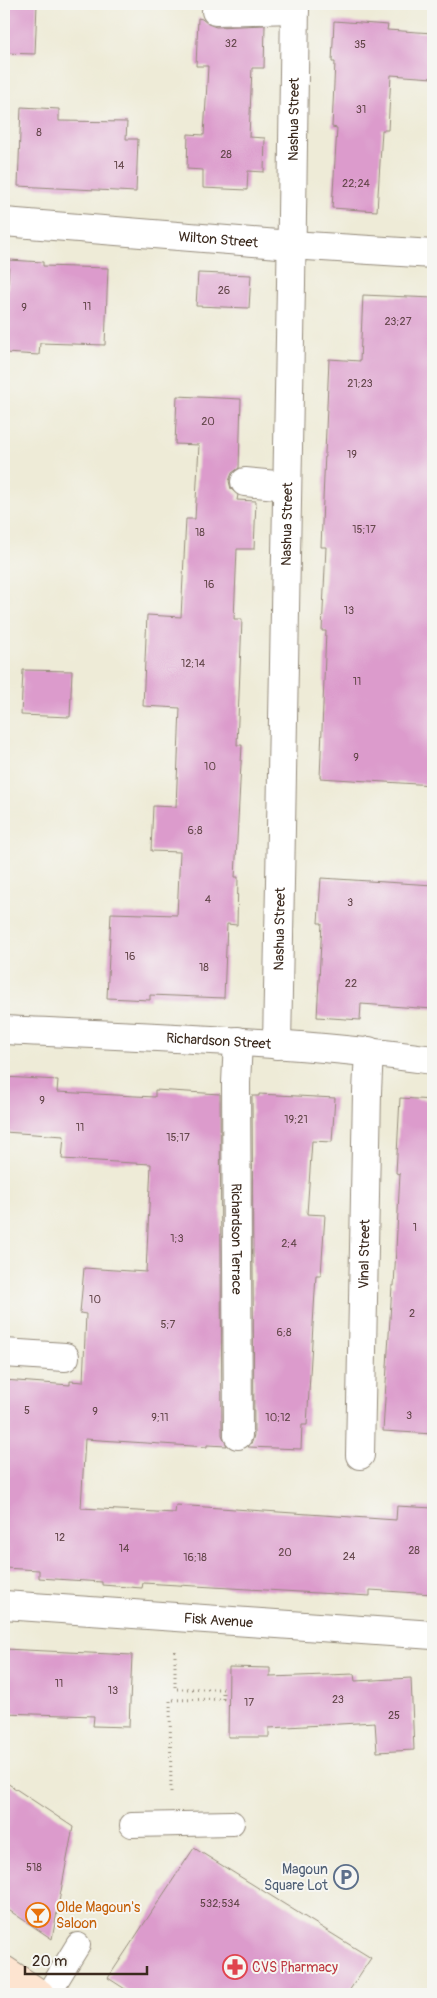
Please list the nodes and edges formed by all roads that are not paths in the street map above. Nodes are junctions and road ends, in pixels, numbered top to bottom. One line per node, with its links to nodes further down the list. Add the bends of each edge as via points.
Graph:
1 (295, 7): 2 (street); 4 (street, Nashua Street)
2 (216, 11)
3 (4, 222): 4 (street, Wilton Street)
4 (291, 245): 5 (street, Wilton Street); 7 (street, Nashua Street)
5 (433, 254)
6 (245, 482): 7 (street)
7 (287, 486): 10 (street, Nashua Street)
8 (4, 1030): 9 (street, Richardson Street)
9 (238, 1041): 10 (street, Richardson Street); 15 (street, Richardson Terrace)
10 (277, 1045): 11 (street, Richardson Street)
11 (369, 1051): 12 (street, Richardson Street); 16 (street, Vinal Street)
12 (433, 1060)
13 (4, 1353): 14 (street)
14 (65, 1357)
15 (238, 1435)
16 (360, 1455)
17 (4, 1605): 18 (street, Fisk Avenue)
18 (433, 1635)
19 (232, 1823): 20 (lane)
20 (132, 1824)
21 (78, 1945): 24 (lane)
22 (4, 1970): 23 (main road)
23 (40, 1994)
24 (48, 1994)

